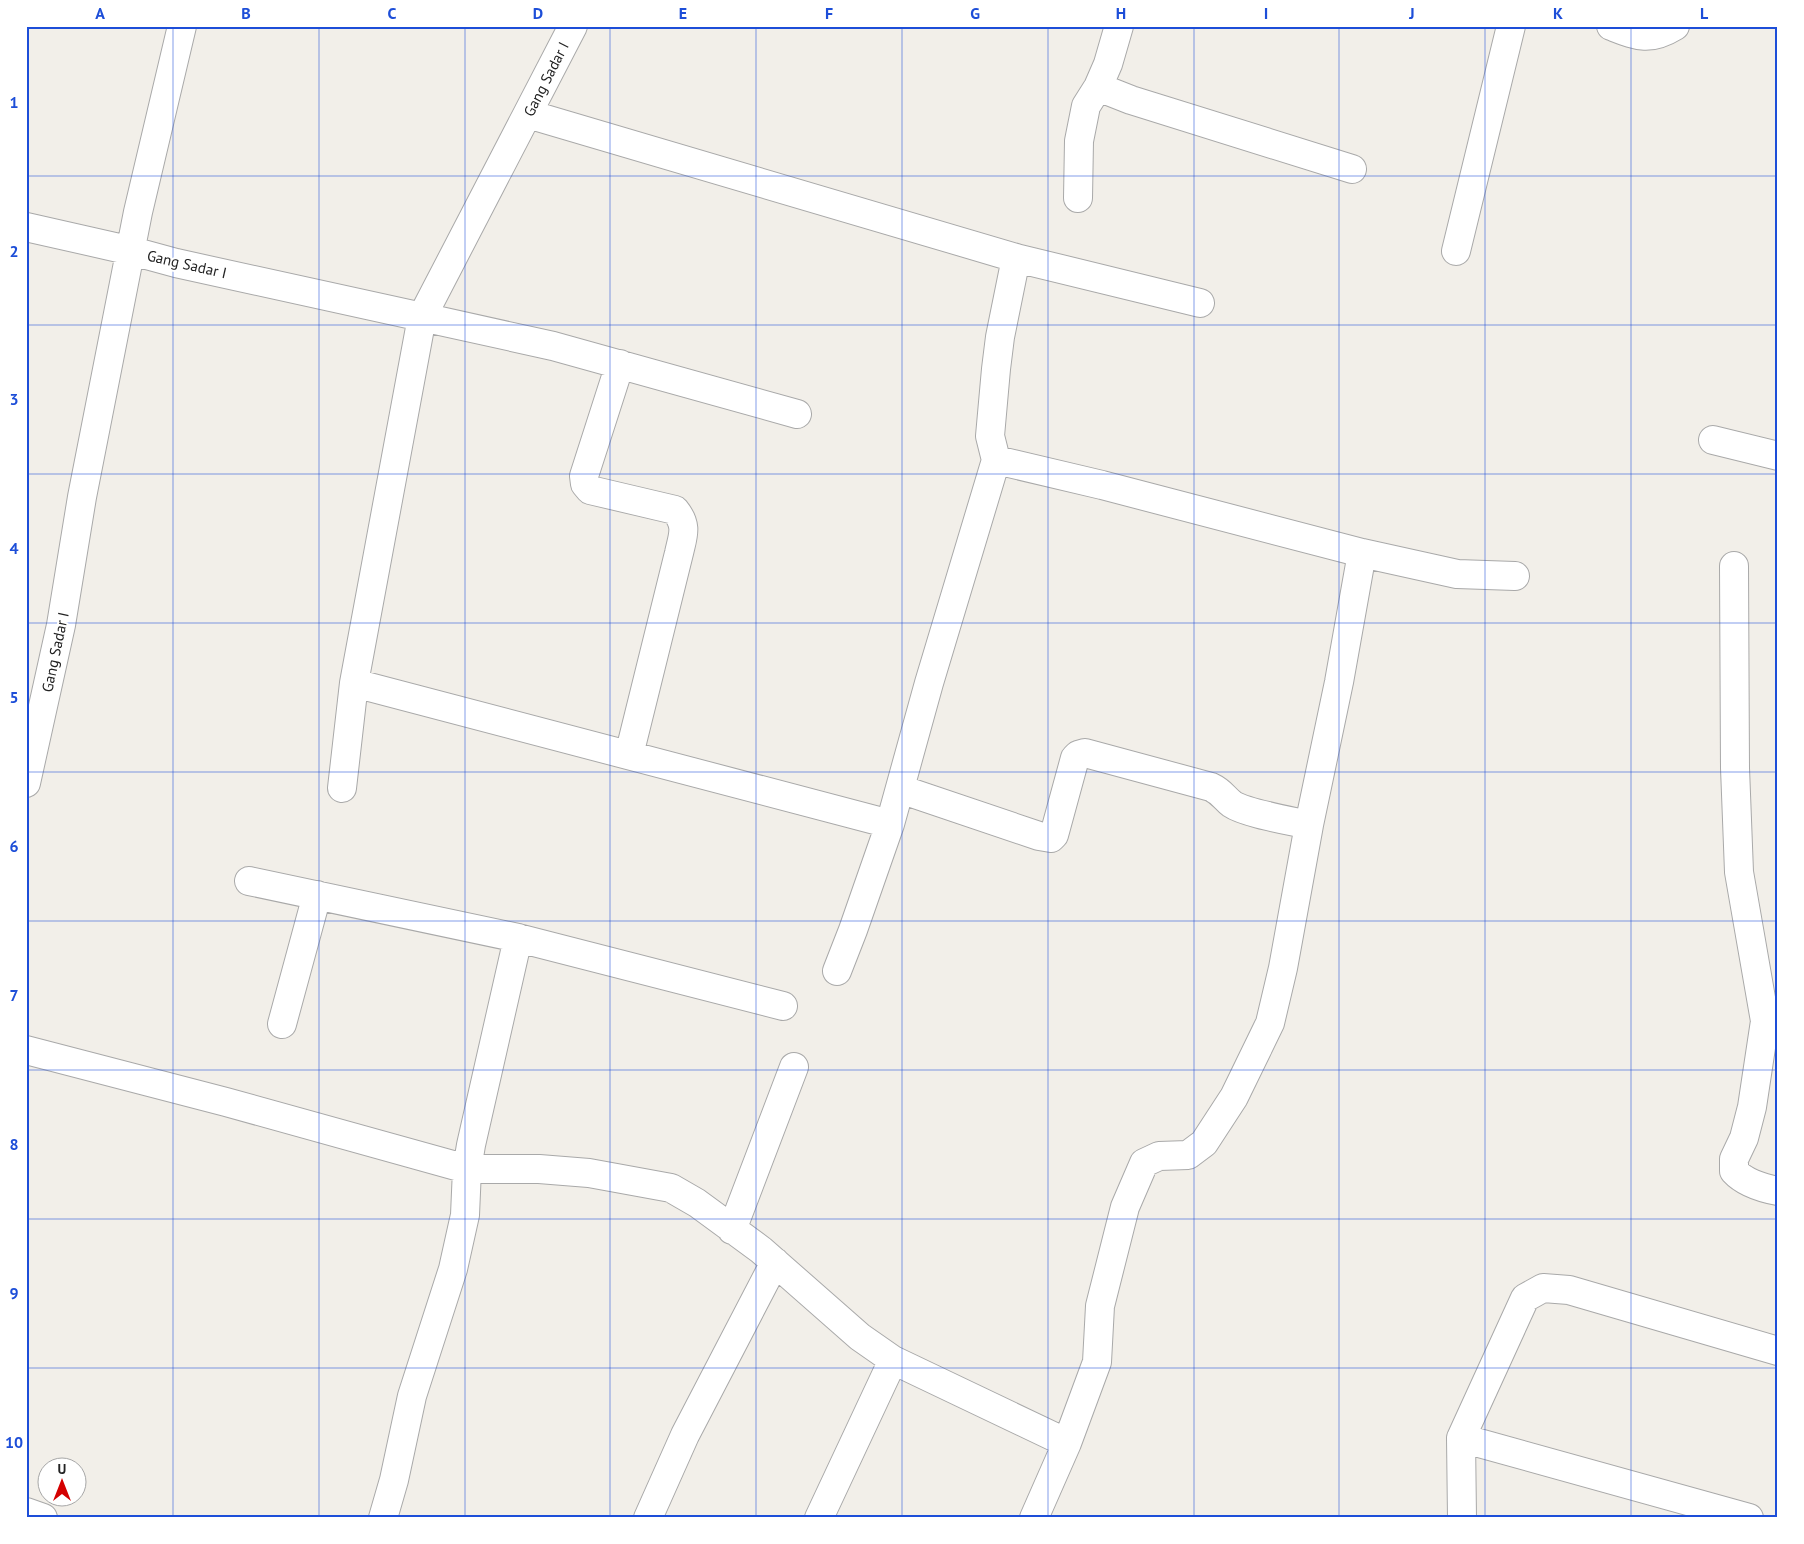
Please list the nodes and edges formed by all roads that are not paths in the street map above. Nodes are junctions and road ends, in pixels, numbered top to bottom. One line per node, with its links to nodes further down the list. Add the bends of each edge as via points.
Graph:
1 (182, 26): 12 (street, via 138,212)
2 (573, 26): 8 (street, Gang Sadar I)
3 (1119, 26): 7 (street)
4 (1511, 26): 13 (street)
5 (1611, 26): 6 (street, via 1639,37 1658,35)
6 (1675, 26)
7 (1098, 87): 9 (street); 10 (street, via 1086,106 1080,141)
8 (528, 114): 14 (street); 16 (street, Gang Sadar I)
9 (1352, 169)
10 (1078, 198)
11 (26, 227): 12 (street)
12 (132, 251): 16 (street, Gang Sadar I); 27 (street, Gang Sadar I, via 82,497 61,625)
13 (1456, 251)
14 (1016, 258): 15 (street); 21 (street, via 996,369 990,436)
15 (1200, 304)
16 (422, 317): 17 (street); 25 (street)
17 (620, 364): 18 (street); 26 (street, via 584,476 585,484 590,490 675,510 684,523)
18 (797, 414)
19 (1713, 440): 20 (street)
20 (1778, 456)
21 (996, 460): 22 (street); 29 (street)
22 (1362, 553): 24 (street, via 1457,574); 31 (street)
23 (1734, 566): 37 (street, via 1735,768 1740,872)
24 (1515, 576)
25 (354, 683): 26 (street); 28 (street)
26 (629, 755): 30 (street)
27 (26, 783)
28 (342, 788)
29 (900, 789): 30 (street); 31 (street, via 1051,838 1075,758 1085,754 1211,787 1243,809)
30 (890, 824): 35 (street)
31 (1309, 825): 48 (street, via 1270,1023 1234,1097 1204,1143 1188,1154 1159,1156 1144,1163 1125,1207 1100,1306 1096,1362)
32 (249, 881): 33 (street)
33 (317, 895): 34 (street); 38 (street)
34 (518, 938): 36 (street); 41 (street)
35 (837, 971)
36 (783, 1006)
37 (1772, 1023): 42 (street, via 1744,1138 1734,1159 1734,1171 1741,1179)
38 (282, 1024)
39 (26, 1050): 41 (street)
40 (794, 1067): 43 (street)
41 (467, 1169): 43 (street, via 589,1173 670,1188 697,1203); 51 (street, via 465,1215 453,1269 412,1396 394,1480)
42 (1778, 1191)
43 (732, 1230): 44 (street)
44 (775, 1262): 46 (street, via 860,1336); 52 (street, via 685,1435)
45 (1778, 1351): 47 (street, via 1569,1290 1543,1288 1525,1298)
46 (893, 1360): 48 (street); 53 (street)
47 (1461, 1438): 55 (street); 56 (street)
48 (1067, 1443): 54 (street)
49 (26, 1512): 50 (street)
50 (43, 1518)
51 (382, 1518)
52 (648, 1518)
53 (819, 1518)
54 (1034, 1518)
55 (1462, 1518)
56 (1749, 1518)

